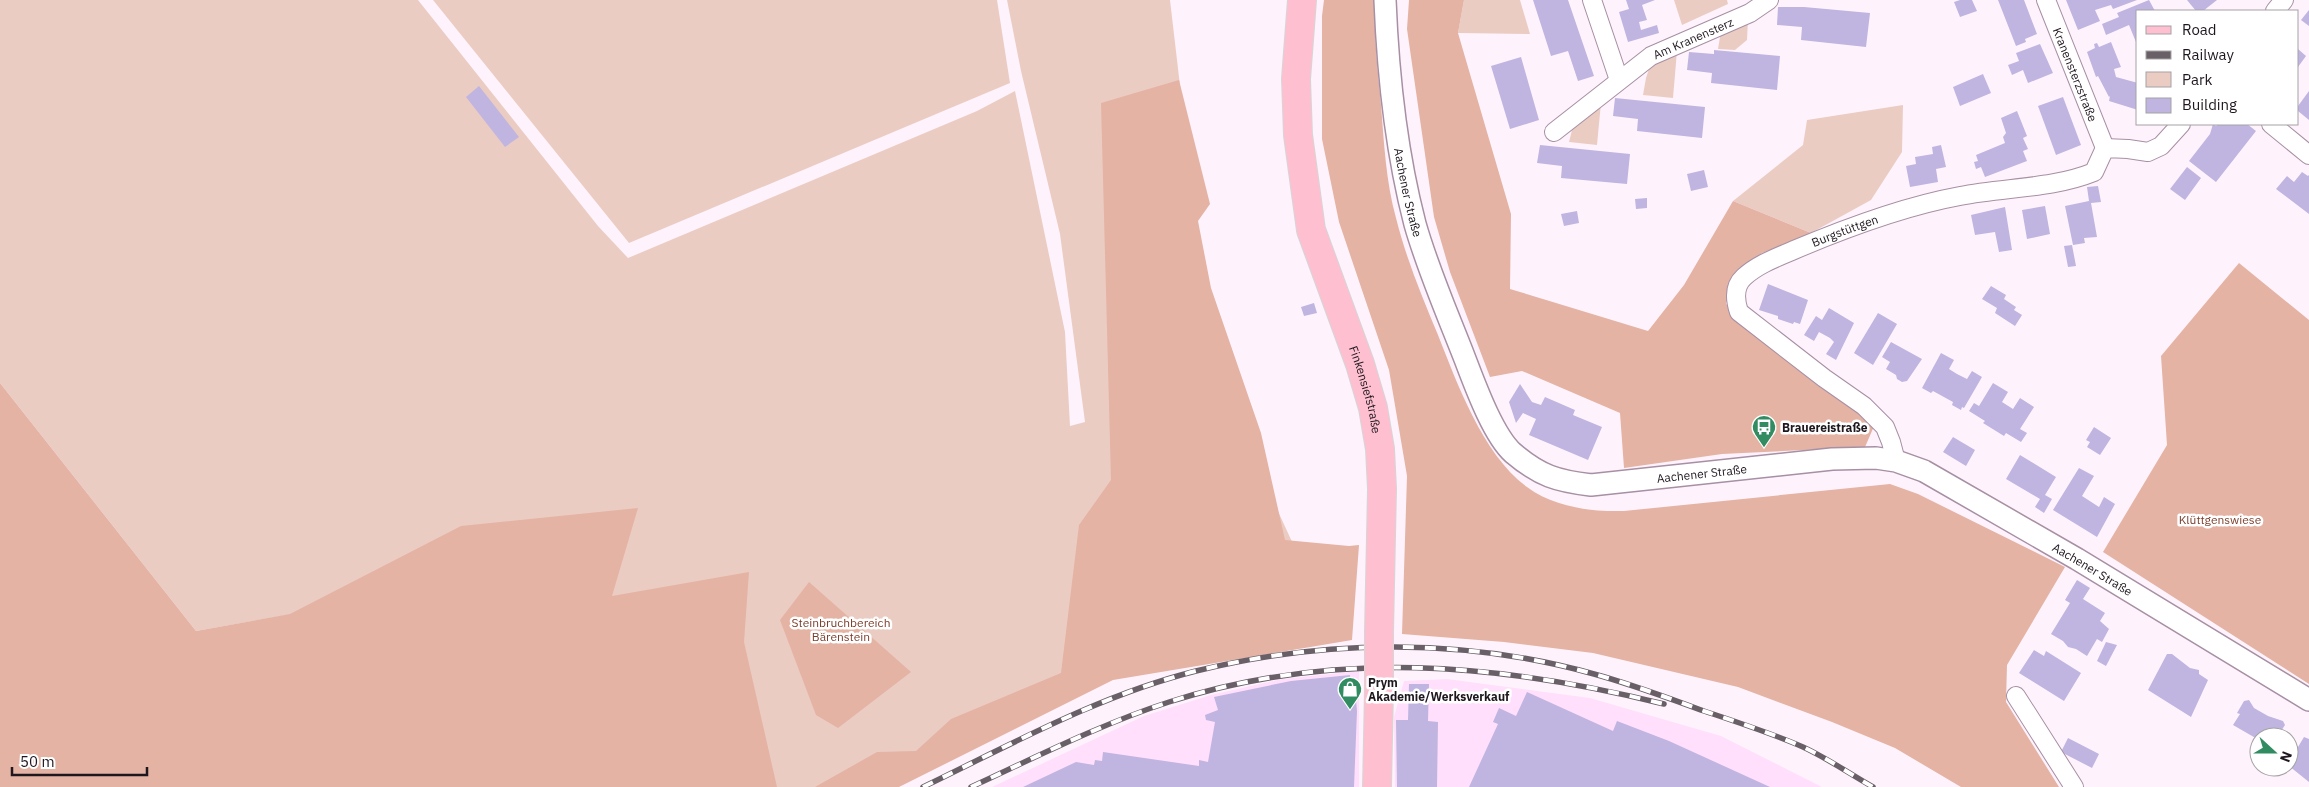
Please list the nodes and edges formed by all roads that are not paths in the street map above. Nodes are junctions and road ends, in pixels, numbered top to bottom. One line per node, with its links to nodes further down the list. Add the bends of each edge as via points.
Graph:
1 (1302, 0): 17 (main road, Finkensiefstraße, bridge, via 1296,79 1298,136 1312,230 1360,364 1373,408 1380,449)
2 (1385, 0): 14 (street, Aachener Straße, via 1398,152 1416,226 1490,420 1512,452 1543,475 1567,483 1591,485 1832,459)
3 (1592, 0): 8 (street)
4 (1769, 0): 8 (street, Am Kranensterz, via 1750,13 1651,56)
5 (2046, 0): 12 (street, Kranensterzstraße)
6 (2284, 0): 7 (street)
7 (2276, 10)
8 (1619, 80): 11 (street, Am Kranensterz)
9 (2180, 125): 12 (street, via 2161,146 2148,152)
10 (2271, 125): 13 (street)
11 (1554, 132)
12 (2105, 148): 14 (street, Burgstüttgen, via 2094,172 2075,180 1960,196 1887,216 1777,257 1744,277 1737,287 1735,301 1739,312 1864,406 1885,428)
13 (2309, 155)
14 (1896, 461): 16 (street, Aachener Straße, via 1924,471 2077,559)
15 (2016, 696): 18 (street)
16 (2309, 700)
17 (1377, 787)
18 (2074, 787)

